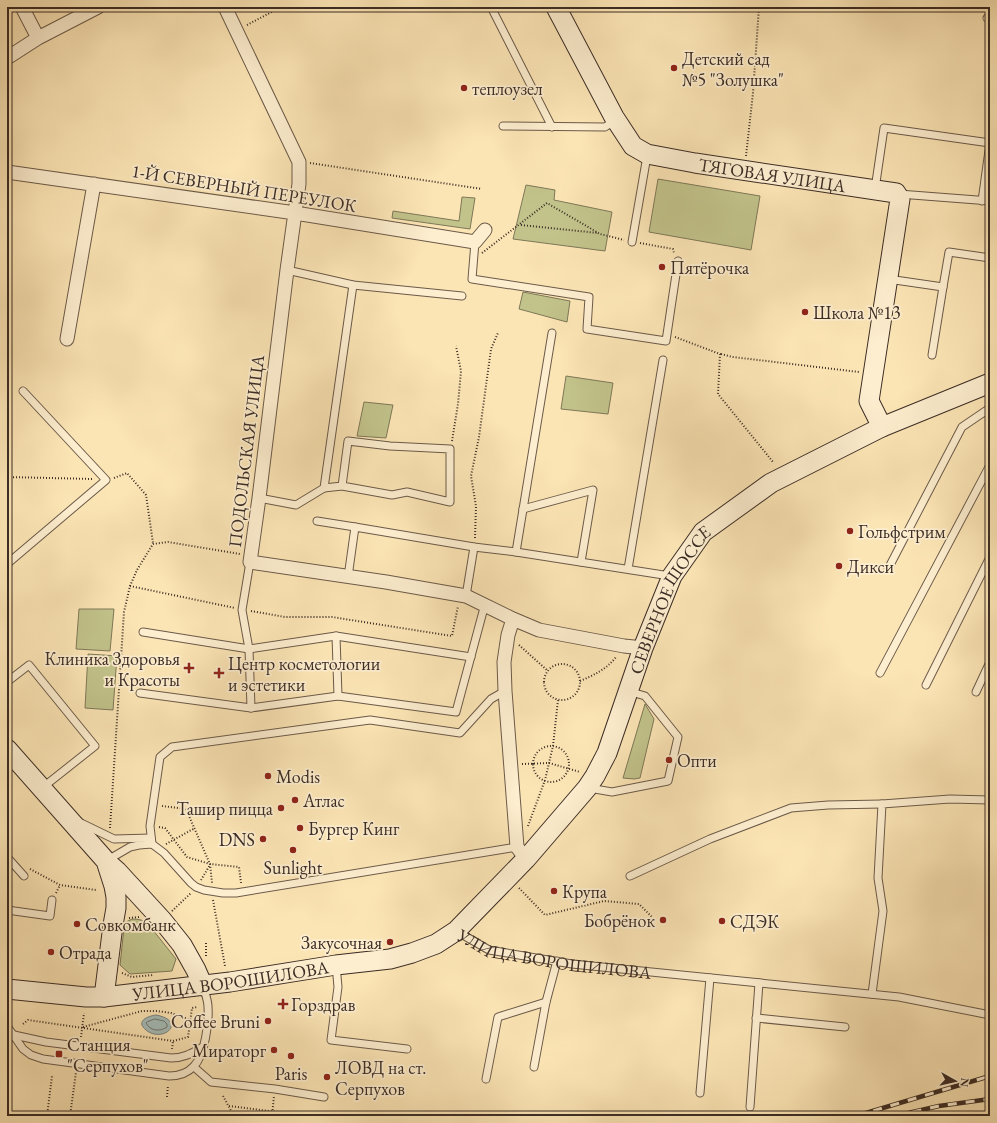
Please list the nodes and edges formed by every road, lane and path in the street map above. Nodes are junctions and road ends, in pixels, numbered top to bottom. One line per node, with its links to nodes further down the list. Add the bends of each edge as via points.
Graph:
1 (22, 7): 9 (street)
2 (98, 7): 9 (street)
3 (225, 7): 8 (street, ПОДОЛЬСКАЯ УЛИЦА)
4 (281, 7): 8 (path)
5 (491, 7): 13 (lane)
6 (556, 7): 11 (main road)
7 (759, 7): 16 (path)
8 (236, 31): 15 (street, ПОДОЛЬСКАЯ УЛИЦА)
9 (38, 38): 10 (street)
10 (7, 58)
11 (616, 120): 13 (lane, via 605,127); 14 (main road, via 633,146)
12 (503, 126): 13 (lane)
13 (552, 127)
14 (647, 154): 16 (main road, ТЯГОВАЯ УЛИЦА); 29 (lane)
15 (299, 162): 19 (path); 24 (street, ПОДОЛЬСКАЯ УЛИЦА)
16 (745, 171): 20 (main road, ТЯГОВАЯ УЛИЦА)
17 (7, 172): 18 (street, 1-Й СЕВЕРНЫЙ ПЕРЕУЛОК)
18 (94, 184): 24 (street, 1-Й СЕВЕРНЫЙ ПЕРЕУЛОК); 41 (street)
19 (482, 189)
20 (874, 190): 21 (main road, ТЯГОВАЯ УЛИЦА); 22 (lane, via 884,128 990,143)
21 (896, 193): 22 (lane, ТЯГОВАЯ УЛИЦА); 34 (main road, via 900,199)
22 (982, 200): 23 (lane, ТЯГОВАЯ УЛИЦА)
23 (990, 201)
24 (295, 213): 28 (street, 1-Й СЕВЕРНЫЙ ПЕРЕУЛОК); 33 (street, ПОДОЛЬСКАЯ УЛИЦА)
25 (519, 225): 27 (path); 27 (path, via 547,203); 31 (path)
26 (485, 230): 28 (street)
27 (600, 234): 29 (path)
28 (475, 242): 31 (lane)
29 (632, 242): 32 (path, via 673,249)
30 (990, 258): 36 (lane, via 949,252)
31 (474, 260): 40 (lane, via 472,278 589,297 587,329 666,341)
32 (678, 261): 40 (lane)
33 (287, 270): 35 (lane); 56 (street, ПОДОЛЬСКАЯ УЛИЦА)
34 (888, 279): 36 (lane); 50 (main road, via 869,401)
35 (353, 285): 37 (lane); 55 (lane)
36 (943, 287): 44 (lane)
37 (462, 296)
38 (498, 333): 60 (path, via 491,349 471,476 476,506)
39 (552, 333): 57 (lane)
40 (667, 334): 43 (path)
41 (66, 339)
42 (456, 346): 51 (path, via 462,371)
43 (720, 354): 46 (path); 52 (path, via 718,394)
44 (932, 355)
45 (663, 360): 66 (lane)
46 (862, 372)
47 (990, 383): 50 (main road, СЕВЕРНОЕ ШОССЕ)
48 (23, 391): 65 (lane, via 106,480)
49 (990, 408): 67 (lane, via 962,427)
50 (882, 427): 68 (main road, СЕВЕРНОЕ ШОССЕ, via 771,483 703,532)
51 (450, 450): 54 (lane, via 348,441); 54 (lane, via 450,502 407,492 392,495)
52 (773, 462)
53 (990, 465): 84 (lane)
54 (342, 486): 55 (lane)
55 (324, 488): 56 (lane, via 296,505)
56 (259, 498): 63 (street, ПОДОЛЬСКАЯ УЛИЦА)
57 (523, 509): 61 (lane); 64 (lane, via 593,490)
58 (317, 521): 59 (lane)
59 (355, 527): 60 (lane); 69 (lane)
60 (474, 547): 61 (lane); 71 (lane)
61 (516, 552): 64 (lane)
62 (990, 557): 87 (lane)
63 (250, 559): 69 (street, ПОДОЛЬСКАЯ УЛИЦА); 70 (path, via 168,542 153,544); 73 (lane)
64 (581, 562): 66 (lane)
65 (7, 564)
66 (628, 569): 68 (lane)
67 (888, 569)
68 (672, 576): 79 (main road, СЕВЕРНОЕ ШОССЕ)
69 (348, 577): 71 (street, ПОДОЛЬСКАЯ УЛИЦА)
70 (130, 586): 73 (path); 110 (path, via 124,612)
71 (464, 595): 72 (street, ПОДОЛЬСКАЯ УЛИЦА); 73 (path, via 452,636 332,617 285,617)
72 (485, 604): 74 (street, ПОДОЛЬСКАЯ УЛИЦА); 81 (lane)
73 (242, 610): 80 (lane)
74 (513, 619): 76 (street); 78 (street, ПОДОЛЬСКАЯ УЛИЦА, via 539,630)
75 (143, 632): 80 (lane)
76 (508, 635): 83 (path); 89 (street, via 504,662)
77 (336, 636): 80 (lane); 81 (lane); 92 (lane)
78 (624, 646): 79 (street, ПОДОЛЬСКАЯ УЛИЦА); 85 (path, via 612,663 594,676)
79 (643, 648): 88 (main road, СЕВЕРНОЕ ШОССЕ)
80 (249, 649): 94 (lane)
81 (470, 657): 92 (lane, via 456,712)
82 (990, 662): 90 (lane)
83 (548, 671): 85 (path, via 556,665 567,665 576,671); 93 (path, via 544,681 545,691)
84 (880, 673)
85 (580, 681): 93 (path, via 576,694 568,700)
86 (7, 682): 103 (lane, via 29,665 94,746)
87 (926, 685)
88 (628, 690): 102 (main road, СЕВЕРНОЕ ШОССЕ, via 607,753); 102 (lane, via 645,696 678,737 668,781 612,792)
89 (504, 691): 99 (street); 106 (lane, via 491,699 460,733 370,720 172,748 160,758)
90 (976, 692)
91 (140, 693): 94 (lane)
92 (338, 696): 94 (lane)
93 (558, 700): 95 (path)
94 (251, 708)
95 (553, 746): 97 (path); 98 (path, via 539,750); 100 (path, via 565,754)
96 (7, 749): 103 (main road)
97 (549, 763): 98 (path); 100 (path); 101 (path)
98 (533, 764): 99 (path); 101 (path, via 535,772)
99 (511, 765): 114 (street)
100 (568, 768): 101 (path, via 559,779); 102 (path)
101 (545, 780): 114 (path)
102 (591, 782): 114 (main road, СЕВЕРНОЕ ШОССЕ)
103 (42, 788): 107 (main road)
104 (990, 800): 105 (lane, via 950,798)
105 (882, 804): 119 (lane, via 791,808 710,839); 144 (lane, via 878,878 883,911)
106 (153, 805): 109 (path, via 186,809); 112 (lane, via 150,826)
107 (66, 816): 112 (lane, via 114,838); 116 (main road)
108 (156, 827): 111 (path, via 165,828)
109 (195, 828): 111 (path); 117 (path)
110 (110, 831)
111 (174, 840): 113 (path); 117 (path, via 188,857)
112 (152, 841): 116 (lane, via 130,847); 124 (lane, via 196,887 223,893)
113 (166, 845)
114 (522, 853): 124 (lane); 132 (main road, СЕВЕРНОЕ ШОССЕ)
115 (9, 859): 118 (lane); 123 (path, via 60,885)
116 (106, 861): 130 (main road); 131 (main road, via 114,886)
117 (210, 864): 120 (path); 121 (path); 124 (path, via 239,867)
118 (24, 876)
119 (630, 876)
120 (201, 881)
121 (212, 884)
122 (516, 885): 129 (path, via 545,915 604,901 639,904)
123 (96, 890)
124 (243, 892)
125 (191, 893): 130 (path)
126 (213, 896): 137 (path)
127 (52, 900): 128 (lane, via 50,916)
128 (7, 910)
129 (652, 917)
130 (159, 918): 131 (path, via 138,916); 131 (main road, via 138,907 120,913); 142 (main road, via 182,945)
131 (119, 923): 145 (main road)
132 (456, 931): 135 (lane, УЛИЦА ВОРОШИЛОВА, via 489,950); 136 (main road, УЛИЦА ВОРОШИЛОВА, via 436,944 412,953 390,959)
133 (206, 943): 134 (path)
134 (206, 956)
135 (557, 961): 140 (lane, УЛИЦА ВОРОШИЛОВА); 146 (lane)
136 (336, 965): 142 (main road, УЛИЦА ВОРОШИЛОВА); 160 (lane, via 338,987 331,1040)
137 (225, 966)
138 (119, 969): 139 (path, via 121,973 132,977)
139 (154, 975)
140 (710, 978): 141 (lane, УЛИЦА ВОРОШИЛОВА); 169 (lane)
141 (759, 983): 144 (lane, УЛИЦА ВОРОШИЛОВА); 150 (lane)
142 (203, 986): 145 (main road, УЛИЦА ВОРОШИЛОВА); 159 (lane, via 208,1006)
143 (7, 989): 145 (main road, УЛИЦА ВОРОШИЛОВА)
144 (872, 994): 149 (lane, УЛИЦА ВОРОШИЛОВА)
145 (104, 997)
146 (546, 1002): 163 (lane); 166 (lane, via 498,1017)
147 (196, 1007): 151 (path, via 192,1008)
148 (84, 1013): 155 (path)
149 (990, 1014)
150 (756, 1018): 154 (lane); 174 (lane)
151 (191, 1020): 155 (path, via 171,1012 157,1010); 158 (path, via 188,1037)
152 (23, 1024): 155 (path, via 28,1020)
153 (7, 1026): 156 (lane)
154 (845, 1027)
155 (82, 1028): 157 (path); 158 (path)
156 (14, 1035): 159 (lane, via 46,1042 171,1058 188,1055); 162 (lane, via 23,1049 43,1059 169,1076 183,1074)
157 (80, 1038)
158 (174, 1041): 161 (path)
159 (203, 1047): 162 (lane)
160 (407, 1049)
161 (172, 1051)
162 (194, 1067): 168 (lane, via 211,1082)
163 (534, 1067)
164 (76, 1070): 178 (path)
165 (52, 1076): 177 (path)
166 (486, 1079)
167 (168, 1082): 171 (path)
168 (275, 1089): 172 (lane); 175 (path)
169 (700, 1093)
170 (223, 1096): 173 (path)
171 (166, 1097)
172 (324, 1097)
173 (229, 1106): 175 (path); 179 (path)
174 (750, 1107)
175 (273, 1111): 176 (path); 180 (path)
176 (286, 1113)
177 (47, 1116)
178 (70, 1116)
179 (234, 1116)
180 (272, 1116)

